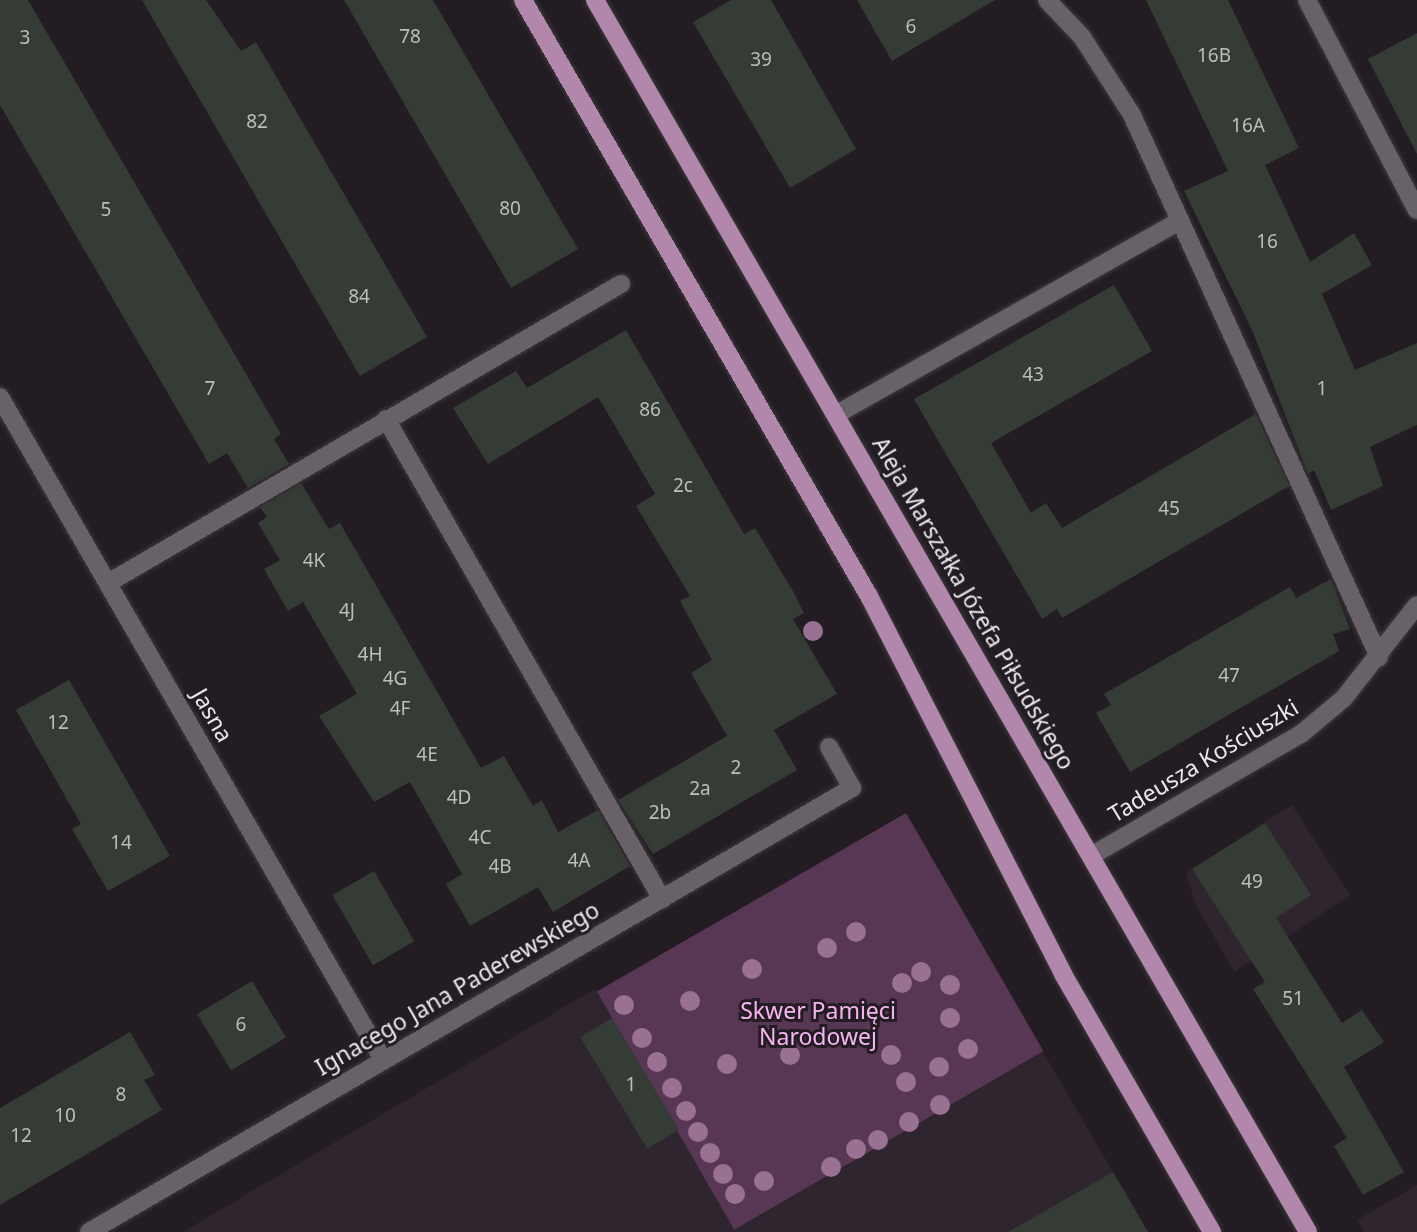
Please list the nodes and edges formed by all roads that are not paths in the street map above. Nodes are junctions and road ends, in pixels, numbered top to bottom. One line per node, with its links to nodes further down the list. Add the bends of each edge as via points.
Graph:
1 (523, 0): 20 (main road, via 870,598 1063,974)
2 (595, 0): 9 (main road, Aleja Marszałka Józefa Piłsudskiego)
3 (1047, 0): 6 (street, via 1082,37 1132,115)
4 (1307, 0): 5 (street)
5 (1417, 210)
6 (1178, 222): 9 (street); 13 (street)
7 (621, 284): 10 (street)
8 (0, 397): 11 (street, Jasna)
9 (837, 414): 15 (main road, Aleja Marszałka Józefa Piłsudskiego)
10 (386, 419): 11 (street); 16 (street)
11 (108, 583): 17 (street, Jasna)
12 (1417, 605): 13 (street, Tadeusza Kościuszki)
13 (1379, 657): 15 (street, Tadeusza Kościuszki, via 1301,734)
14 (829, 747): 16 (street, Ignacego Jana Paderewskiego, via 852,788)
15 (1091, 856): 21 (main road, Aleja Marszałka Józefa Piłsudskiego)
16 (662, 899): 17 (street, Ignacego Jana Paderewskiego)
17 (382, 1058): 18 (street, Ignacego Jana Paderewskiego)
18 (115, 1226): 19 (street, Ignacego Jana Paderewskiego)
19 (89, 1232)
20 (1212, 1232)
21 (1308, 1232)

